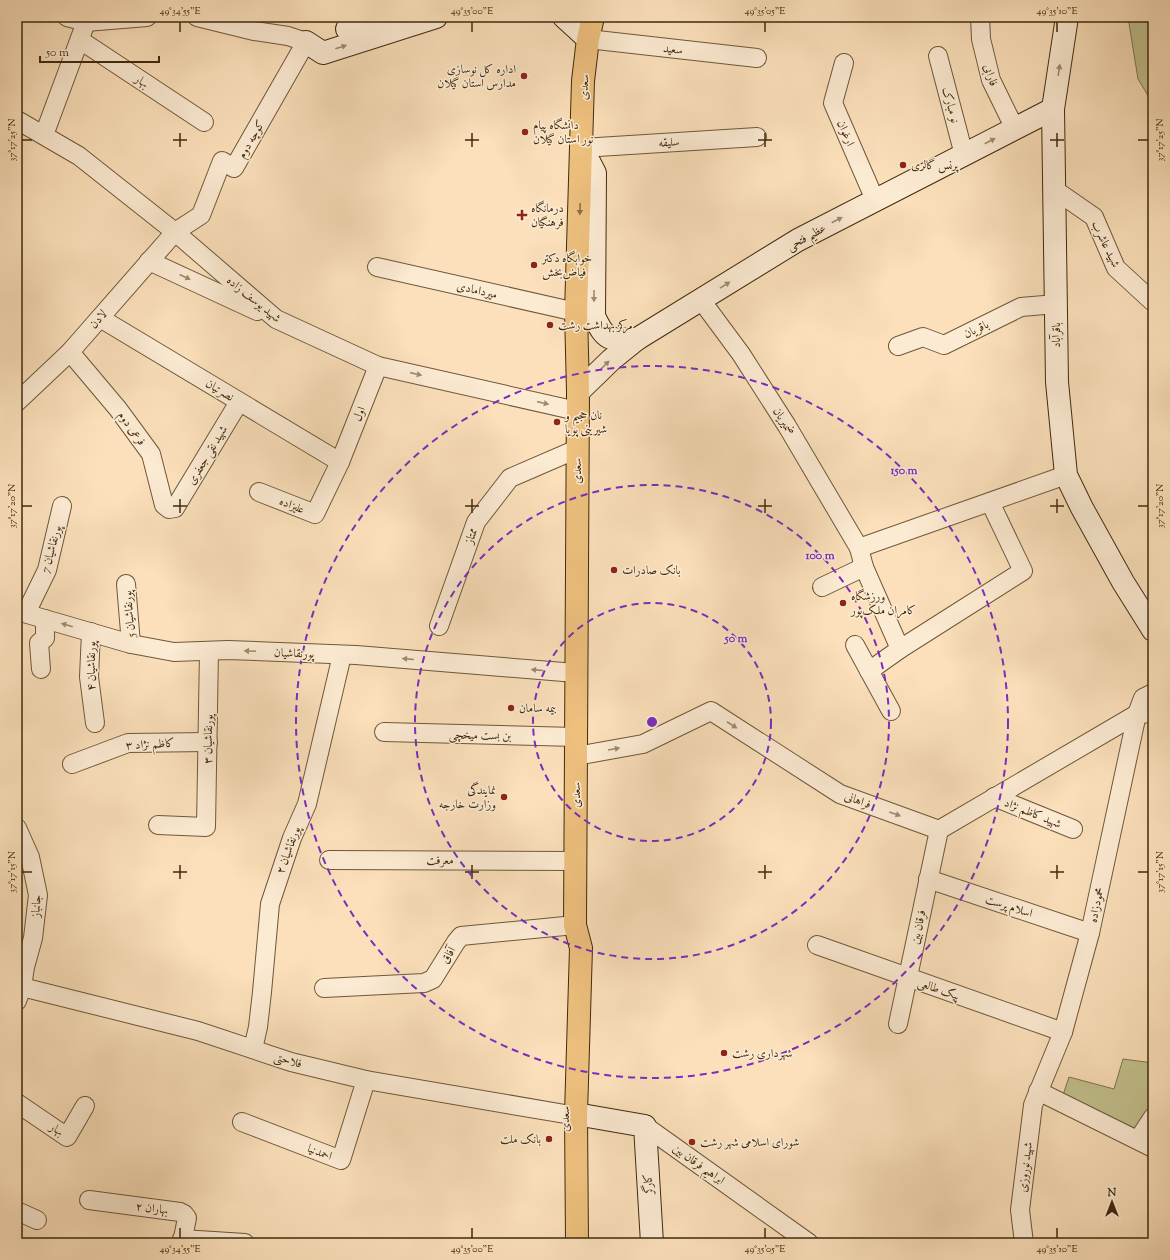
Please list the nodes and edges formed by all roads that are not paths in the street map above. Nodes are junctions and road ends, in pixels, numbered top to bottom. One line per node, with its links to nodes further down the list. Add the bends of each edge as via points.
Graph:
1 (67, 17): 10 (street)
2 (148, 17): 10 (street)
3 (197, 17): 13 (street)
4 (384, 17): 13 (main road)
5 (436, 17): 13 (main road, one-way to 5, via 323,53)
6 (564, 17): 12 (main road)
7 (593, 17): 12 (main road, سعدی)
8 (980, 17): 20 (street, فارابی, via 981,40 991,80)
9 (1067, 17): 17 (main road, باقرآباد, one-way to 9)
10 (86, 22): 11 (street)
11 (80, 40): 19 (street, بهار); 21 (street)
12 (588, 40): 15 (street, سعید); 23 (main road, سعدی, via 583,81)
13 (306, 42): 27 (street, کوچه دوم, via 234,168 222,161 201,215)
14 (938, 56): 24 (street, نو مبارک)
15 (758, 58)
16 (844, 64): 26 (street, ارغوان, via 833,103)
17 (1053, 109): 20 (main road, عظیم فتحی); 25 (main road, باقرآباد)
18 (17, 120): 21 (street, شهید یوسف زاده)
19 (204, 122)
20 (1015, 129): 24 (main road, عظیم فتحی, one-way to 20)
21 (44, 135): 27 (street, شهید یوسف زاده, via 79,156)
22 (757, 137): 23 (street, سلیقه)
23 (582, 148): 33 (main road, سعدی, one-way to 33); 36 (main road, one-way to 36, via 594,173 594,316 600,330 606,336 615,340)
24 (964, 155): 26 (main road, عظیم فتحی)
25 (1055, 190): 31 (street, شهید عاشرب, via 1094,217 1116,268); 32 (main road, باقرآباد)
26 (875, 200): 30 (main road, عظیم فتحی, one-way to 26, via 798,240)
27 (175, 232): 28 (street, لادن); 35 (street, شهید یوسف زاده)
28 (149, 261): 34 (street, لادن); 35 (street, one-way to 35)
29 (377, 267): 33 (street, میردامادی)
30 (701, 300): 36 (main road, عظیم فتحی); 50 (street, ضمیریان, via 742,354)
31 (1153, 302)
32 (1056, 304): 37 (street, باقریان, via 1021,308 944,345 923,337); 45 (main road, باقرآباد, via 1057,382)
33 (576, 312): 42 (main road, سعدی)
34 (100, 318): 38 (street, لادن); 41 (street, نصرتیان)
35 (276, 319): 39 (street, شهید یوسف زاده)
36 (637, 339): 42 (main road, عظیم فتحی, one-way to 36, via 610,360)
37 (898, 346)
38 (70, 352): 40 (street, لادن); 49 (street, فرعی دوم, via 151,454 164,505 169,509)
39 (378, 366): 42 (street, شهید یوسف زاده, one-way to 42); 44 (street, اول)
40 (17, 402)
41 (239, 402): 44 (street, نصرتیان); 49 (street, شهید نقی جعفری)
42 (578, 402): 43 (main road, سعدی)
43 (577, 449): 56 (street, ممتاز, via 510,478 476,522); 66 (main road, سعدی)
44 (340, 462): 46 (street, علیزاده, via 315,514)
45 (1066, 475): 47 (street); 57 (main road, باقرآباد, via 1123,582)
46 (259, 492)
47 (990, 502): 50 (street); 61 (street, via 1023,571)
48 (62, 506): 54 (street, پورنقاشیان 7, via 47,570)
49 (175, 508)
50 (859, 548): 51 (street, ضمیریان)
51 (864, 567): 53 (street); 61 (street, ضمیریان)
52 (126, 584): 59 (street, پورنقاشیان 5)
53 (822, 587)
54 (21, 612): 55 (street, پورنقاشیان)
55 (45, 619): 58 (street, پورنقاشیان, one-way to 55); 64 (street, via 45,638 39,643)
56 (439, 626)
57 (1153, 630)
58 (91, 632): 59 (street, پورنقاشیان); 70 (street, پورنقاشیان ۴, via 89,677)
59 (131, 644): 62 (street, پورنقاشیان, via 174,652)
60 (855, 644): 65 (street)
61 (900, 649): 65 (street)
62 (209, 651): 63 (street, پورنقاشیان, one-way to 62); 72 (street, پورنقاشیان ۳)
63 (342, 655): 66 (street, پورنقاشیان, one-way to 63); 91 (street, پورنقاشیان ۲, via 307,804 292,838 270,904 258,1027)
64 (41, 669)
65 (869, 671): 68 (street)
66 (576, 673): 73 (main road, سعدی)
67 (1153, 693): 69 (street, via 1143,698)
68 (891, 712)
69 (1145, 713): 75 (street); 84 (street, محمودزاده)
70 (95, 723)
71 (384, 732): 73 (street, بن بست میخچی)
72 (208, 742): 74 (street, کاظم نژاد ۳, via 128,743); 76 (street, پورنقاشیان ۳, via 206,827)
73 (576, 746): 79 (street, فراهانی, one-way to 79, via 643,744 710,712 840,794); 81 (main road, سعدی)
74 (72, 764)
75 (994, 797): 78 (street, شهید کاظم نژاد); 79 (street)
76 (158, 824)
77 (17, 828): 88 (street, جانباز, via 30,857 38,895 33,938)
78 (1073, 829)
79 (939, 830): 82 (street, فرقان بین)
80 (329, 860): 81 (street, معرفت)
81 (575, 861): 83 (main road, سعدی)
82 (928, 879): 84 (street, اسلام پرست); 86 (street, فرقان بین)
83 (575, 926): 87 (street, آفاق, via 462,936 434,979 424,983); 96 (main road, سعدی, via 581,948)
84 (1090, 933): 90 (street, محمودزاده)
85 (817, 945): 86 (street, پیک طالعی)
86 (908, 978): 89 (street, فرقان بین); 90 (street, پیک طالعی)
87 (324, 988)
88 (19, 991): 91 (street, فلاحتی, via 198,1031)
89 (898, 1024)
90 (1063, 1032): 93 (street, محمودزاده)
91 (253, 1049): 92 (street, فلاحتی, via 291,1062)
92 (366, 1080): 96 (street, فلاحتی); 98 (street, احمدنیا, via 341,1160)
93 (1038, 1092): 100 (street); 110 (street, شهید نوروزی, via 1033,1105 1020,1210)
94 (17, 1103): 95 (street, بهار, via 67,1136)
95 (85, 1106)
96 (570, 1114): 99 (main road, ابراهیم فرقان بین); 106 (main road, سعدی); 107 (main road, سعدی)
97 (1153, 1117): 100 (street)
98 (242, 1122)
99 (645, 1126): 108 (main road, کارگر); 109 (street, ابراهیم فرقان بین)
100 (1146, 1144)
101 (89, 1200): 104 (street, بهاران ۲, via 180,1212 187,1218)
102 (17, 1211): 103 (street)
103 (37, 1220)
104 (182, 1241): 105 (street)
105 (246, 1243)
106 (563, 1243)
107 (577, 1243)
108 (652, 1243)
109 (809, 1243)
110 (1024, 1243)

